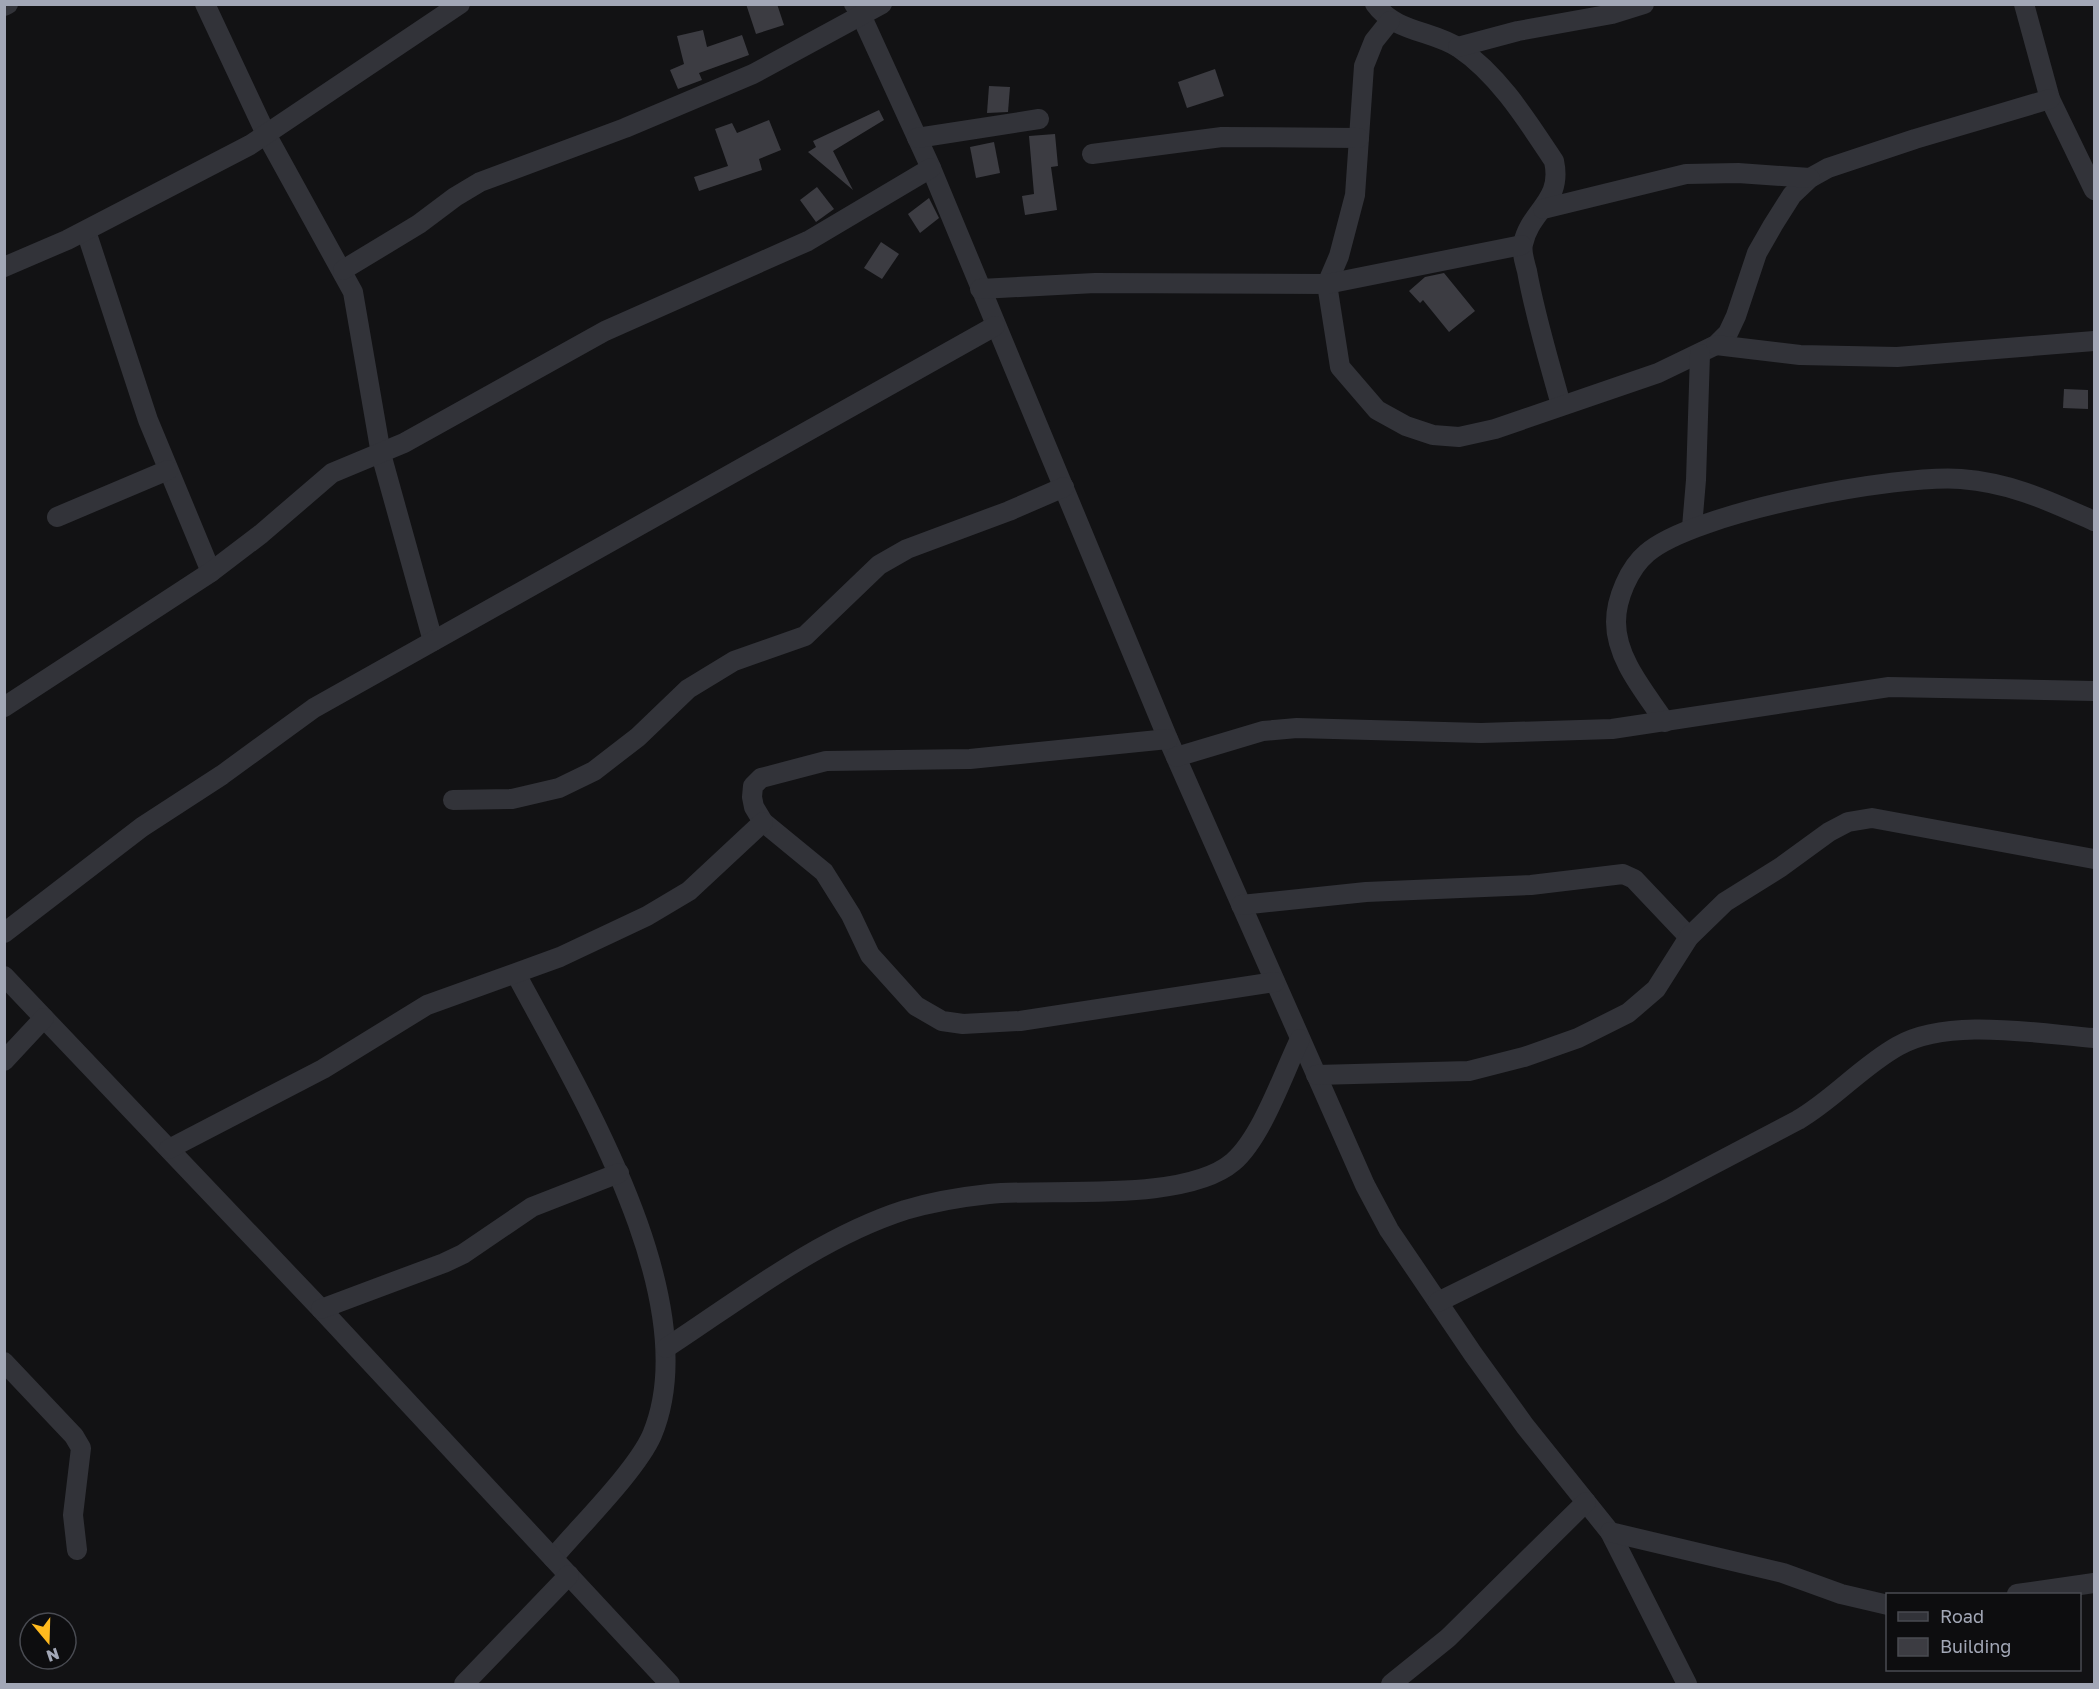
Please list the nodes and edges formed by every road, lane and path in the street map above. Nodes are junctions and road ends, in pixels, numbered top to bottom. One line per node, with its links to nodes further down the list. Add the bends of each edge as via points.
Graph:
1 (205, 4): 12 (street)
2 (460, 4): 12 (street)
3 (882, 4): 7 (street)
4 (1375, 4): 8 (street)
5 (1644, 4): 9 (street)
6 (2024, 4): 10 (street)
7 (858, 10): 13 (street); 23 (street, via 753,74 480,182)
8 (1390, 21): 9 (street); 14 (street, via 1374,41 1364,66)
9 (1458, 47): 19 (street, via 1488,72 1554,161 1556,183)
10 (2050, 99): 17 (street, via 1915,139 1828,168); 18 (street)
11 (1039, 119): 13 (street)
12 (266, 134): 20 (street); 23 (street)
13 (917, 138): 16 (street)
14 (1359, 138): 15 (street, via 1222,137); 24 (street, via 1355,195 1339,256)
15 (1092, 154)
16 (931, 168): 25 (street); 30 (street, via 808,241 605,331)
17 (1810, 178): 19 (street, via 1686,174); 28 (street, via 1792,195 1773,225 1757,253 1732,324)
18 (2094, 188)
19 (1544, 209): 21 (street, via 1528,229)
20 (86, 231): 22 (street); 31 (street, via 147,420)
21 (1522, 245): 24 (street); 29 (street)
22 (4, 267)
23 (343, 270): 30 (street, via 358,313)
24 (1327, 284): 25 (street, via 1095,283); 29 (street, via 1340,367 1377,410 1406,426 1433,435 1459,437 1495,429)
25 (980, 289): 26 (street)
26 (995, 326): 32 (street); 37 (street)
27 (2094, 341): 28 (street, via 1897,357)
28 (1708, 350): 29 (street, via 1658,373); 35 (street)
29 (1561, 405)
30 (381, 454): 36 (street, via 332,473); 37 (street)
31 (168, 470): 33 (street); 36 (street)
32 (1064, 487): 41 (street); 43 (street, via 908,549 879,566 805,636 734,661 688,689 638,737 594,771 559,788 512,798)
33 (57, 517)
34 (2094, 521): 35 (street, via 2022,489 1969,480 1927,479 1843,491)
35 (1692, 527): 40 (street, via 1647,553 1632,570 1616,620 1617,638 1626,662)
36 (211, 572): 39 (street)
37 (433, 641): 47 (street, via 314,708 142,827)
38 (2094, 691): 40 (street, via 1889,687)
39 (4, 707)
40 (1665, 722): 42 (street, via 1612,729 1481,733 1298,728 1263,731)
41 (1168, 739): 42 (street); 44 (street, via 970,759 826,761 761,778 753,786 752,797)
42 (1176, 757): 46 (street)
43 (453, 800)
44 (763, 822): 49 (street, via 670,903); 51 (street, via 824,872 870,955 916,1006 942,1021 1020,1021)
45 (2094, 859): 48 (street, via 1872,818 1848,822 1740,891)
46 (1241, 905): 48 (street, via 1366,892 1531,885 1623,874 1634,879); 51 (street)
47 (4, 933)
48 (1689, 937): 56 (street, via 1656,989 1628,1013 1578,1038 1469,1071)
49 (516, 974): 57 (street, via 427,1005 323,1069); 58 (street)
50 (4, 976): 52 (street)
51 (1275, 982): 54 (street)
52 (44, 1018): 55 (street); 57 (street)
53 (2094, 1038): 59 (street, via 1973,1030 1930,1035 1901,1044 1798,1120)
54 (1300, 1039): 56 (street); 61 (street, via 1251,1142 1232,1163 1170,1186 1106,1192 991,1194 904,1210 807,1257)
55 (4, 1061)
56 (1316, 1075): 59 (street, via 1389,1230)
57 (169, 1149): 60 (street)
58 (619, 1173): 60 (street, via 532,1207 444,1263); 61 (street, via 656,1288)
59 (1438, 1302): 63 (street, via 1525,1426)
60 (321, 1309): 66 (street)
61 (666, 1348): 66 (street, via 660,1411 651,1436 634,1463)
62 (4, 1362): 65 (street, via 81,1448 73,1515)
63 (1586, 1502): 64 (street); 73 (street, via 1448,1638)
64 (1610, 1532): 70 (street, via 1784,1573 1841,1594); 74 (street)
65 (77, 1550)
66 (553, 1558): 67 (street)
67 (568, 1575): 71 (street); 72 (street)
68 (2094, 1583): 69 (street)
69 (2024, 1593)
70 (1886, 1605)
71 (464, 1684)
72 (670, 1684)
73 (1391, 1684)
74 (1687, 1684)

